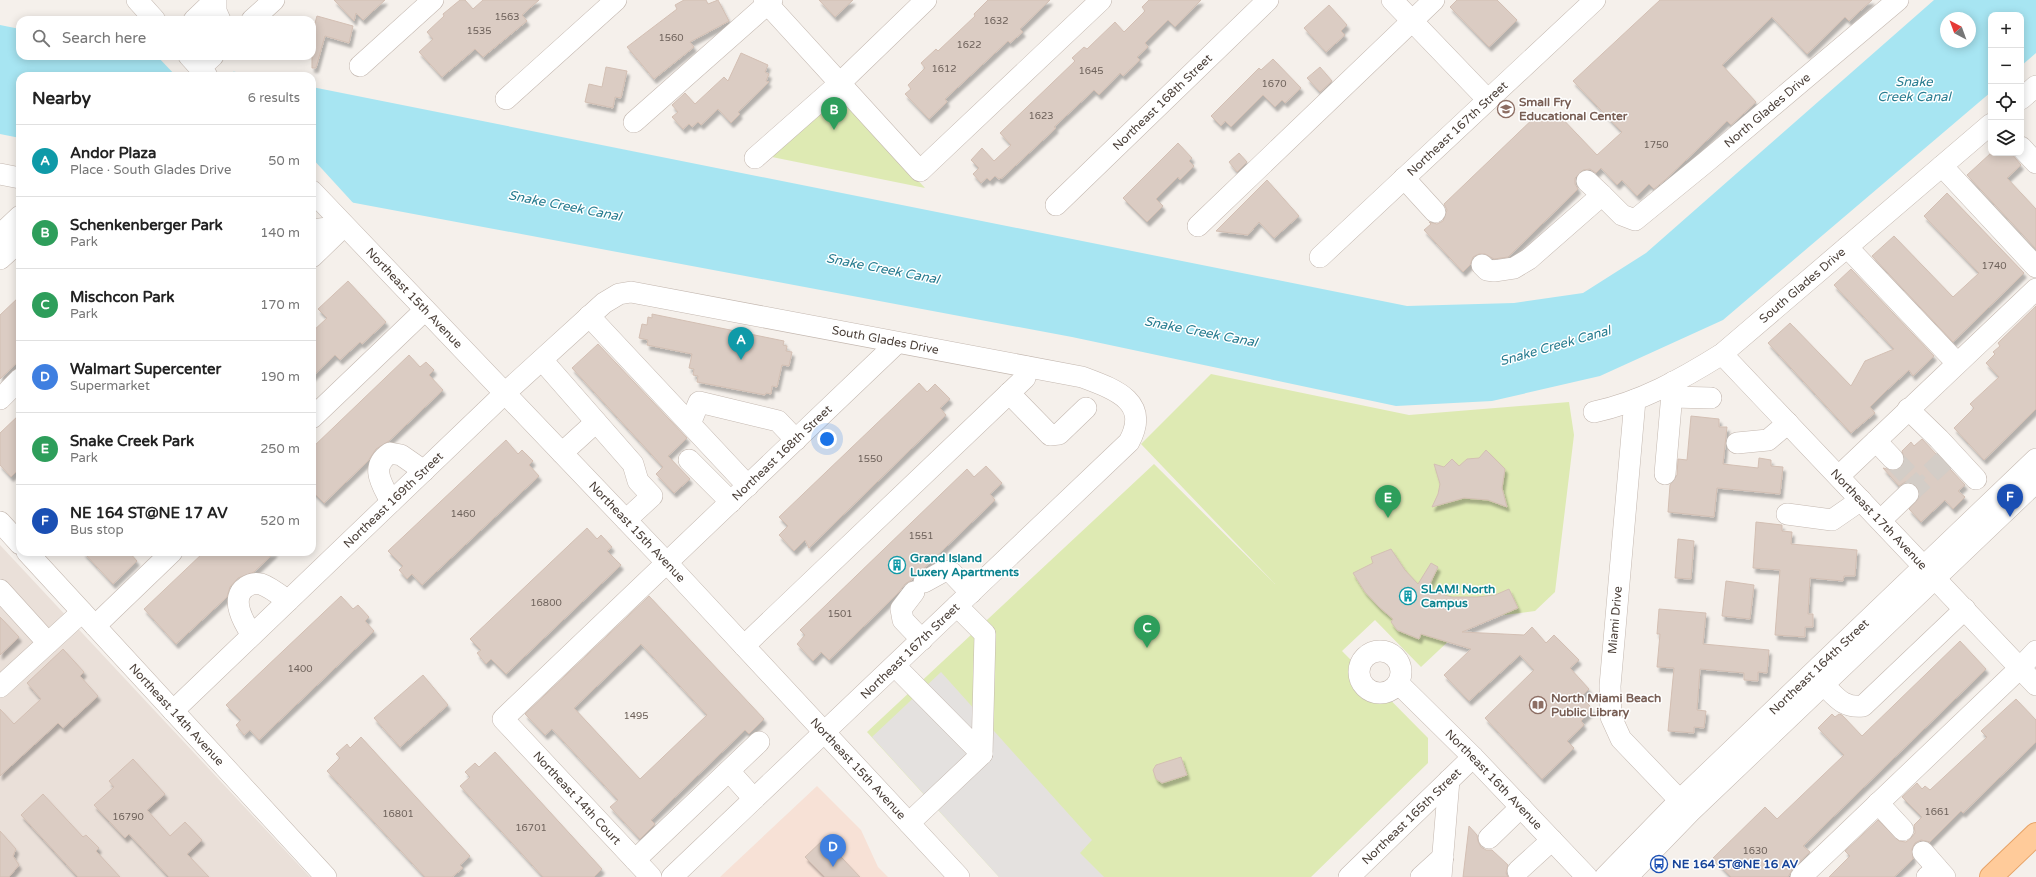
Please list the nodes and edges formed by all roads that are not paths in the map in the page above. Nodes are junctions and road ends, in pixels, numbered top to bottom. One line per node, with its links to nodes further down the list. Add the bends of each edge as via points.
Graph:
1 (137, 0): 14 (street)
2 (216, 0): 15 (street); 16 (street)
3 (274, 0): 17 (street)
4 (434, 0): 19 (street)
5 (616, 0): 23 (street)
6 (926, 0): 20 (street)
7 (1101, 0): 20 (street, via 920,171)
8 (1268, 0): 35 (street, Northeast 168th Street)
9 (1392, 0): 18 (street)
10 (1434, 0): 18 (street)
11 (1595, 0): 24 (street, Northeast 167th Street)
12 (1898, 0): 47 (street, North Glades Drive, via 1635,220 1622,215 1594,188 1529,259 1514,268 1494,272)
13 (768, 1): 20 (street); 25 (street)
14 (151, 16)
15 (198, 16)
16 (218, 16)
17 (256, 16)
18 (1412, 21): 24 (street); 39 (street)
19 (360, 66)
20 (840, 84): 28 (street)
21 (2036, 86): 22 (street)
22 (2024, 96)
23 (506, 99)
24 (1488, 100): 33 (street, Northeast 167th Street)
25 (634, 122)
26 (1988, 127): 30 (street, South Glades Drive)
27 (2024, 150): 29 (street)
28 (755, 158)
29 (2036, 163)
30 (1942, 166): 43 (street, South Glades Drive); 48 (street)
31 (0, 174): 32 (street)
32 (16, 177)
33 (1404, 178): 36 (street); 45 (street, Northeast 167th Street)
34 (316, 195): 38 (street, Northeast 15th Avenue)
35 (1056, 205)
36 (1435, 212)
37 (16, 220): 41 (street)
38 (338, 220): 40 (street); 44 (street); 51 (street, Northeast 15th Avenue)
39 (1198, 226)
40 (316, 228)
41 (0, 235)
42 (16, 245): 46 (street)
43 (1847, 247): 54 (street, South Glades Drive); 56 (street)
44 (316, 250)
45 (1320, 257)
46 (0, 259)
47 (1482, 265)
48 (2036, 267)
49 (2036, 289): 56 (street)
50 (619, 294): 52 (street, Northeast 169th Street); 53 (street, South Glades Drive, via 632,292)
51 (424, 310): 60 (street, Northeast 15th Avenue); 68 (street)
52 (589, 316): 55 (street, Northeast 169th Street); 72 (street)
53 (897, 343): 57 (street, South Glades Drive); 73 (street, Northeast 168th Street)
54 (1722, 354): 59 (street, South Glades Drive); 71 (street, Northeast 17th Avenue)
55 (542, 360): 60 (street, Northeast 169th Street); 70 (street)
56 (1957, 363): 66 (street)
57 (1027, 367): 61 (street, via 1025,378); 69 (street, South Glades Drive, via 1082,377 1102,384 1120,394 1134,408)
58 (16, 384): 63 (street)
59 (1673, 390): 62 (street); 64 (street, South Glades Drive); 81 (street)
60 (505, 393): 76 (street, Northeast 15th Avenue); 80 (street, Northeast 169th Street)
61 (1009, 393): 65 (street, via 1050,435 1059,434); 107 (street)
62 (1711, 398)
63 (0, 399)
64 (1635, 400): 67 (street, South Glades Drive); 125 (street, Miami Drive, via 1610,704 1621,739)
65 (1086, 408)
66 (1908, 409): 74 (street); 83 (street)
67 (1594, 412)
68 (316, 414)
69 (1137, 418): 100 (street, Northeast 167th Street, via 1129,442)
70 (596, 422): 76 (street); 91 (street, via 632,464 638,481 652,496)
71 (1788, 423): 75 (street, via 1768,440); 82 (street, Northeast 17th Avenue)
72 (690, 424): 73 (street, via 699,402 778,420); 85 (street)
73 (796, 440): 85 (street, Northeast 168th Street)
74 (1876, 441): 77 (street); 82 (street)
75 (1737, 443)
76 (562, 453): 91 (street, Northeast 15th Avenue)
77 (1894, 459)
78 (2036, 459): 98 (street, Northeast 164th Street)
79 (689, 460): 89 (street)
80 (424, 471): 88 (street, Northeast 169th Street); 88 (street, via 401,455 390,453 381,459 379,473)
81 (1664, 474)
82 (1839, 476): 87 (street, Northeast 17th Avenue)
83 (1976, 479)
84 (2036, 482): 98 (street, Northeast 164th Street)
85 (748, 486): 89 (street, Northeast 168th Street)
86 (1908, 494): 92 (street)
87 (1861, 500): 90 (street, via 1832,520); 92 (street, Northeast 17th Avenue)
88 (391, 502): 101 (street, Northeast 169th Street)
89 (731, 502): 97 (street, Northeast 168th Street)
90 (1787, 514)
91 (626, 520): 97 (street, Northeast 15th Avenue)
92 (1881, 520): 98 (street, Northeast 17th Avenue)
93 (0, 522): 94 (street, Northeast 14th Avenue)
94 (16, 537)
95 (33, 556): 103 (street, Northeast 14th Avenue)
96 (167, 556): 103 (street)
97 (667, 563): 107 (street, Northeast 15th Avenue); 116 (street, Northeast 168th Street)
98 (1930, 573): 102 (street, Northeast 17th Avenue); 112 (street, Northeast 164th Street); 125 (street, Northeast 164th Street)
99 (0, 590): 105 (street)
100 (964, 599): 106 (street, Northeast 167th Street); 106 (street, via 952,573 944,571 919,587 901,609 902,620); 119 (street, via 985,634)
101 (288, 601): 104 (street, Northeast 169th Street); 104 (street, via 260,584 250,584 244,589 239,596 239,605 242,619)
102 (1965, 609): 110 (street, Northeast 17th Avenue); 112 (street, via 1863,706 1853,707 1844,704)
103 (88, 619): 105 (street); 115 (street, Northeast 14th Avenue)
104 (252, 635): 115 (street, Northeast 169th Street)
105 (52, 639): 114 (street)
106 (922, 640): 109 (street, Northeast 167th Street)
107 (744, 646): 117 (street, Northeast 15th Avenue)
108 (2036, 651): 110 (street)
109 (895, 666): 117 (street, Northeast 167th Street); 119 (street)
110 (2020, 668): 113 (street, Northeast 17th Avenue); 124 (street)
111 (1398, 683): 120 (street, Northeast 16th Avenue)
112 (1824, 685): 125 (street, Northeast 164th Street)
113 (2036, 685)
114 (0, 687)
115 (173, 711): 137 (street, Northeast 14th Avenue)
116 (504, 719): 134 (street, Northeast 14th Court)
117 (825, 732): 123 (street, Northeast 167th Street); 127 (street, Northeast 15th Avenue)
118 (759, 742): 121 (street)
119 (982, 754): 127 (street)
120 (1473, 757): 122 (street, Northeast 165th Street); 126 (street, Northeast 16th Avenue)
121 (728, 771): 123 (street); 134 (street)
122 (1448, 780): 133 (street); 141 (street, Northeast 165th Street)
123 (754, 799): 139 (street, Northeast 167th Street)
124 (1878, 803): 128 (street); 147 (street)
125 (1685, 806): 145 (street, Northeast 164th Street); 146 (street, Northeast 164th Street)
126 (1521, 807): 130 (street); 131 (street, Northeast 16th Avenue)
127 (909, 823): 140 (street, Northeast 15th Avenue)
128 (1903, 830)
129 (2036, 834): 148 (main road)
130 (1489, 838)
131 (1552, 840): 135 (street); 144 (street, Northeast 16th Avenue)
132 (1923, 852): 136 (street)
133 (1443, 857): 142 (street); 143 (street)
134 (635, 860): 138 (street, Northeast 14th Court)
135 (1518, 871)
136 (1936, 874)
137 (326, 877)
138 (651, 877)
139 (672, 877)
140 (959, 877)
141 (1349, 877)
142 (1421, 877)
143 (1442, 877)
144 (1587, 877)
145 (1605, 877)
146 (1626, 877)
147 (1801, 877)
148 (1991, 877)

